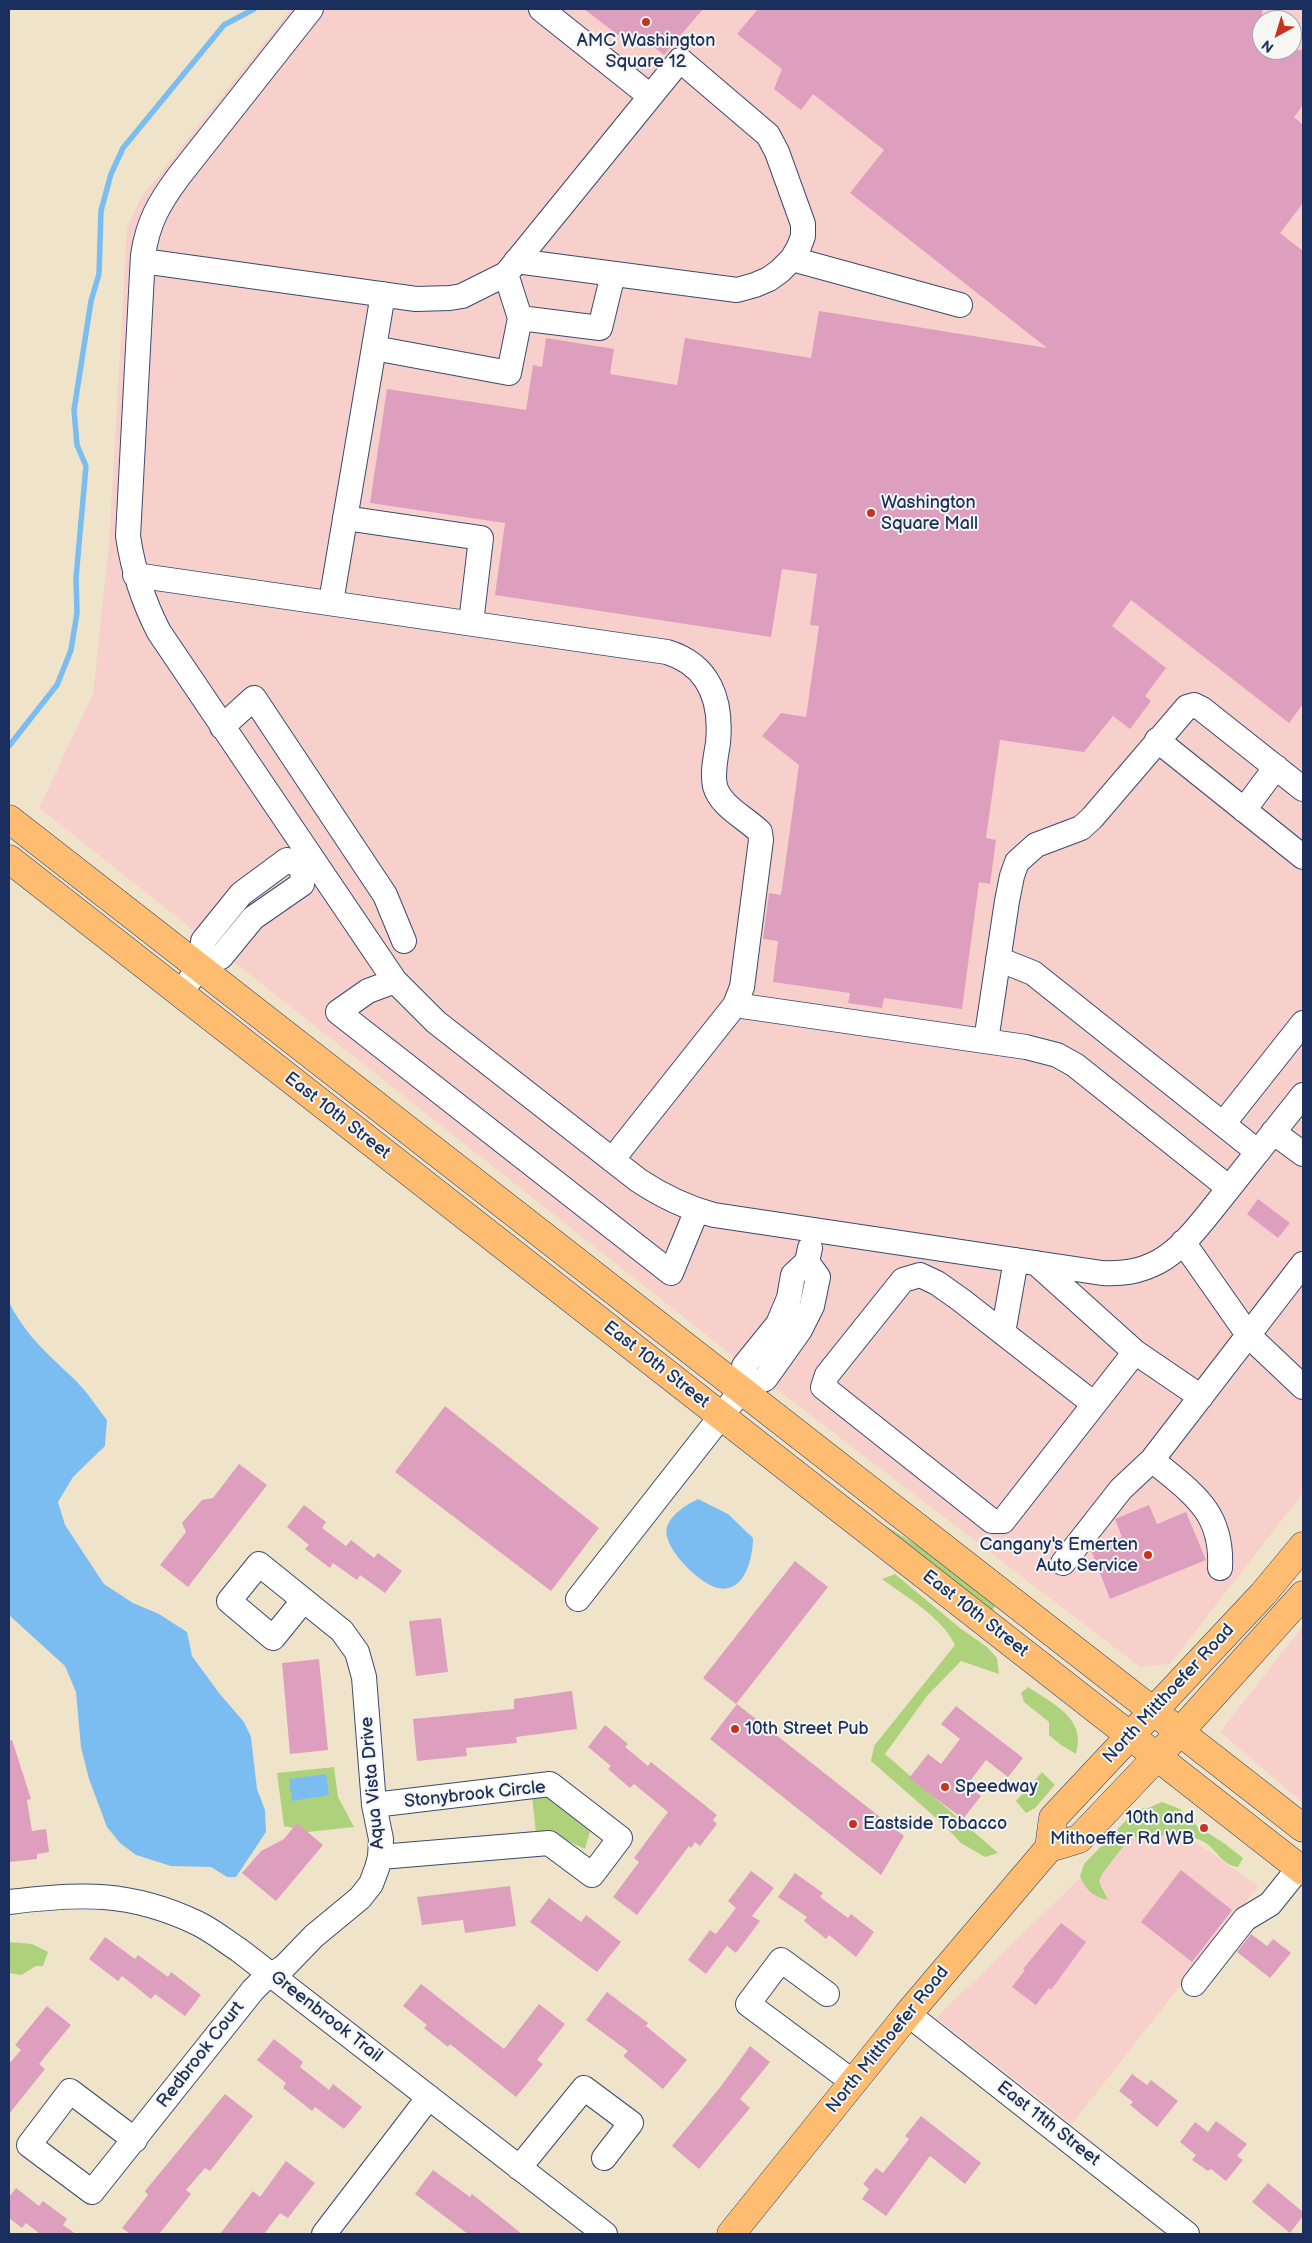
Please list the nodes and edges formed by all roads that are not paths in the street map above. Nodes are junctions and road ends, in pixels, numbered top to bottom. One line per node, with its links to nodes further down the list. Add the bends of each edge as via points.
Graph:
1 (311, 9): 5 (street, via 163,198 146,234)
2 (541, 9): 3 (street)
3 (650, 96): 4 (street, via 680,60 768,135 804,224 803,236); 6 (street)
4 (792, 259): 7 (street, via 769,279 737,290); 9 (street)
5 (143, 261): 8 (street); 13 (street, via 128,536)
6 (511, 267): 7 (street); 8 (street, via 462,296 416,299); 10 (street)
7 (612, 274): 10 (street, via 600,328)
8 (383, 294): 11 (street)
9 (960, 305)
10 (520, 318): 11 (street, via 509,373)
11 (374, 348): 12 (street)
12 (345, 518): 14 (street); 15 (street, via 481,538)
13 (135, 575): 14 (street); 16 (street, via 159,632)
14 (331, 602): 15 (street)
15 (470, 623): 30 (street, via 667,652 695,665 704,677 713,690 718,715 714,785 723,800 760,832 761,840 742,987)
16 (222, 727): 24 (street); 25 (street, via 254,698 385,895)
17 (1158, 740): 18 (street, via 1181,712 1194,705); 20 (street); 26 (street, via 1081,828 1036,845 1018,862 1012,876)
18 (1276, 767): 19 (street); 20 (street)
19 (1303, 789)
20 (1244, 810): 22 (street)
21 (10, 820): 27 (main road, East 10th Street)
22 (1303, 857)
23 (9, 859): 29 (main road, East 10th Street)
24 (308, 864): 27 (street, via 288,860 241,894 203,942); 28 (street)
25 (404, 941)
26 (998, 959): 32 (street); 34 (street, via 1033,972)
27 (201, 965): 29 (street); 51 (main road, East 10th Street)
28 (394, 981): 38 (street, via 436,1022); 40 (street, via 368,991 338,1012 671,1273)
29 (180, 993): 54 (main road, East 10th Street)
30 (735, 1005): 32 (street); 38 (street)
31 (1303, 1023): 34 (street)
32 (986, 1041): 39 (street, via 1043,1050 1075,1065)
33 (1303, 1095): 35 (street)
34 (1224, 1124): 36 (street)
35 (1273, 1132): 36 (street); 37 (street)
36 (1258, 1152): 39 (street)
37 (1303, 1154)
38 (612, 1160): 40 (street, via 660,1194)
39 (1229, 1188): 42 (street)
40 (698, 1210): 41 (street)
41 (813, 1230): 43 (street); 51 (street, via 807,1262 793,1275 789,1298 778,1324 744,1366)
42 (1183, 1242): 44 (street, via 1159,1262 1125,1274); 48 (street)
43 (925, 1246): 44 (street); 46 (street)
44 (1026, 1262): 47 (street); 49 (street)
45 (1303, 1264): 48 (street)
46 (920, 1275): 47 (street, via 949,1291); 53 (street, via 903,1280 827,1375 823,1387 992,1521 1003,1520)
47 (1003, 1333): 53 (street)
48 (1248, 1336): 50 (street); 52 (street)
49 (1135, 1352): 52 (street); 53 (street)
50 (1303, 1388)
51 (743, 1389): 54 (street); 62 (main road, East 10th Street)
52 (1201, 1398): 55 (street)
53 (1094, 1404)
54 (721, 1416): 60 (street); 64 (main road, East 10th Street)
55 (1152, 1460): 57 (street, via 1121,1489); 58 (street, via 1195,1495 1213,1520 1221,1547)
56 (1303, 1546): 62 (main road, North Mitthoefer Road)
57 (1063, 1563)
58 (1220, 1568)
59 (1303, 1595): 63 (main road, North Mitthoefer Road)
60 (578, 1600)
61 (303, 1601): 66 (street, Aqua Vista Drive, via 342,1632 362,1665)
62 (1153, 1711): 63 (main road, East 10th Street); 64 (main road, North Mitthoefer Road)
63 (1179, 1731): 65 (main road, North Mitthoefer Road); 67 (main road, East 10th Street)
64 (1130, 1735): 65 (main road, East 10th Street); 68 (main road, North Mitthoefer Road, via 1054,1818)
65 (1157, 1757): 68 (main road, North Mitthoefer Road, via 1079,1839); 70 (main road, East 10th Street)
66 (374, 1805): 69 (street, Aqua Vista Drive, via 381,1839); 69 (street, Stonybrook Circle, via 550,1784 620,1838 592,1875 549,1843)
67 (1303, 1828)
68 (1049, 1848): 75 (main road, North Mitthoefer Road)
69 (380, 1857): 72 (street, Aqua Vista Drive, via 370,1884 360,1898)
70 (1301, 1869): 73 (street, via 1270,1904 1245,1920)
71 (9, 1902): 72 (street, Greenbrook Trail, via 93,1895 143,1903 197,1923 226,1940)
72 (272, 1975): 77 (street, Greenbrook Trail); 78 (street, Redbrook Court, via 253,1990)
73 (1194, 1984)
74 (827, 1994): 76 (street, via 781,1960 748,2004)
75 (908, 2014): 76 (main road, North Mitthoefer Road); 84 (street, East 11th Street)
76 (853, 2082): 83 (main road, North Mitthoefer Road)
77 (429, 2097): 80 (street, Greenbrook Trail); 81 (street)
78 (135, 2140)
79 (604, 2158): 80 (street, via 631,2123 584,2088)
80 (519, 2168): 82 (street, Greenbrook Trail)
81 (324, 2234)
82 (605, 2234)
83 (731, 2234)
84 (1188, 2234)

